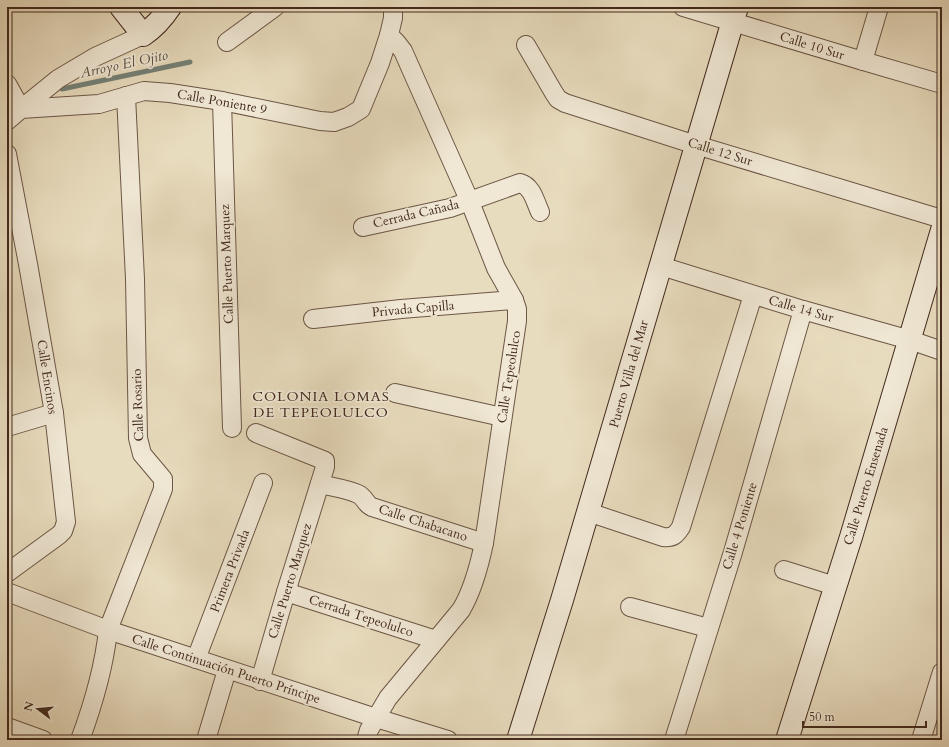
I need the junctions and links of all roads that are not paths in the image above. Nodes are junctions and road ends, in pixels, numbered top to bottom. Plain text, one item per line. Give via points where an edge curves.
1 (121, 7) edge
2 (170, 7) edge
3 (275, 7) edge
4 (393, 7) edge
5 (683, 7) edge
6 (879, 7) edge
7 (735, 15) edge
8 (143, 35) junction
9 (389, 35) junction
10 (227, 42) dead end
11 (526, 45) dead end
12 (862, 61) junction
13 (7, 84) edge
14 (942, 84) edge
15 (126, 96) junction
16 (222, 101) junction
17 (20, 108) junction
18 (7, 121) edge
19 (696, 144) junction
20 (7, 154) edge
21 (470, 202) junction
22 (540, 212) dead end
23 (942, 219) edge
24 (363, 226) dead end
25 (942, 230) edge
26 (660, 266) junction
27 (753, 295) junction
28 (514, 300) junction
29 (803, 310) junction
30 (313, 319) dead end
31 (910, 340) junction
32 (942, 351) edge
33 (395, 393) dead end
34 (54, 414) junction
35 (502, 417) junction
36 (7, 427) edge
37 (232, 428) dead end
38 (256, 433) dead end
39 (263, 483) dead end
40 (320, 484) junction
41 (588, 512) junction
42 (484, 543) junction
43 (784, 570) dead end
44 (7, 573) edge
45 (835, 586) junction
46 (7, 592) edge
47 (286, 592) junction
48 (630, 607) dead end
49 (708, 628) junction
50 (108, 630) junction
51 (436, 640) junction
52 (196, 659) junction
53 (227, 670) junction
54 (942, 672) edge
55 (260, 681) junction
56 (376, 718) junction
57 (7, 727) edge
58 (43, 740) edge
59 (80, 740) edge
60 (206, 740) edge
61 (366, 740) edge
62 (448, 740) edge
63 (518, 740) edge
64 (674, 740) edge
65 (787, 740) edge
66 (921, 740) edge

1 - 8 street
2 - 8 street via 162,20
3 - 10 street
4 - 9 street
5 - 7 street, Calle 10 Sur
6 - 12 street
7 - 12 street, Calle 10 Sur
7 - 19 street, Puerto Villa del Mar
8 - 17 street via 95,57 58,79
9 - 16 street, Calle Poniente 9 via 365,102 361,109 348,117 334,122 320,121
9 - 21 street, Calle Tepeolulco via 403,52
11 - 19 street, Calle 12 Sur via 558,99
12 - 14 street, Calle 10 Sur
13 - 17 street
15 - 16 street, Calle Poniente 9 via 144,91
15 - 17 street, Calle Poniente 9 via 99,104
15 - 50 street, Calle Rosario via 135,279 138,438 142,454 163,479 163,489
16 - 37 street, Calle Puerto Marquez
17 - 18 street
19 - 23 street, Calle 12 Sur
19 - 26 street, Puerto Villa del Mar
20 - 34 street, Calle Encinos
21 - 22 street, Cerrada Cañada via 520,183 529,188
21 - 24 street, Cerrada Cañada
21 - 28 street, Calle Tepeolulco via 496,268
25 - 31 street, Calle Puerto Ensenada
26 - 27 street, Calle 14 Sur
26 - 41 street, Puerto Villa del Mar
27 - 29 street, Calle 14 Sur
27 - 41 street via 678,533 673,537 663,537
28 - 30 street, Privada Capilla
28 - 35 street, Calle Tepeolulco via 518,321
29 - 31 street, Calle 14 Sur
29 - 49 street, Calle 4 Poniente via 735,545
31 - 32 street, Calle 14 Sur
31 - 45 street, Calle Puerto Ensenada
33 - 35 street
34 - 36 street
34 - 44 street, Calle Encinos via 65,527 59,535
35 - 42 street, Calle Tepeolulco
38 - 40 street, Calle Puerto Marquez via 325,461
39 - 52 street, Primera Privada
40 - 42 street, Calle Chabacano via 358,494 372,507
40 - 47 street, Calle Puerto Marquez
41 - 63 street, Puerto Villa del Mar
42 - 51 street, Calle Tepeolulco via 468,598
43 - 45 street
45 - 65 street, Calle Puerto Ensenada
46 - 50 street, Calle Continuación Puerto Príncipe
47 - 51 street, Cerrada Tepeolulco
47 - 55 street, Calle Puerto Marquez
48 - 49 street
49 - 64 street, Calle 4 Poniente
50 - 52 street, Calle Continuación Puerto Príncipe
50 - 59 street, Calle Rosario via 92,709
51 - 56 street, Calle Tepeolulco via 388,698
52 - 53 street, Calle Continuación Puerto Príncipe
53 - 55 street, Calle Continuación Puerto Príncipe
53 - 60 street
54 - 66 street
55 - 56 street, Calle Continuación Puerto Príncipe
56 - 61 street, Calle Tepeolulco
56 - 62 street, Calle Continuación Puerto Príncipe
57 - 58 street

